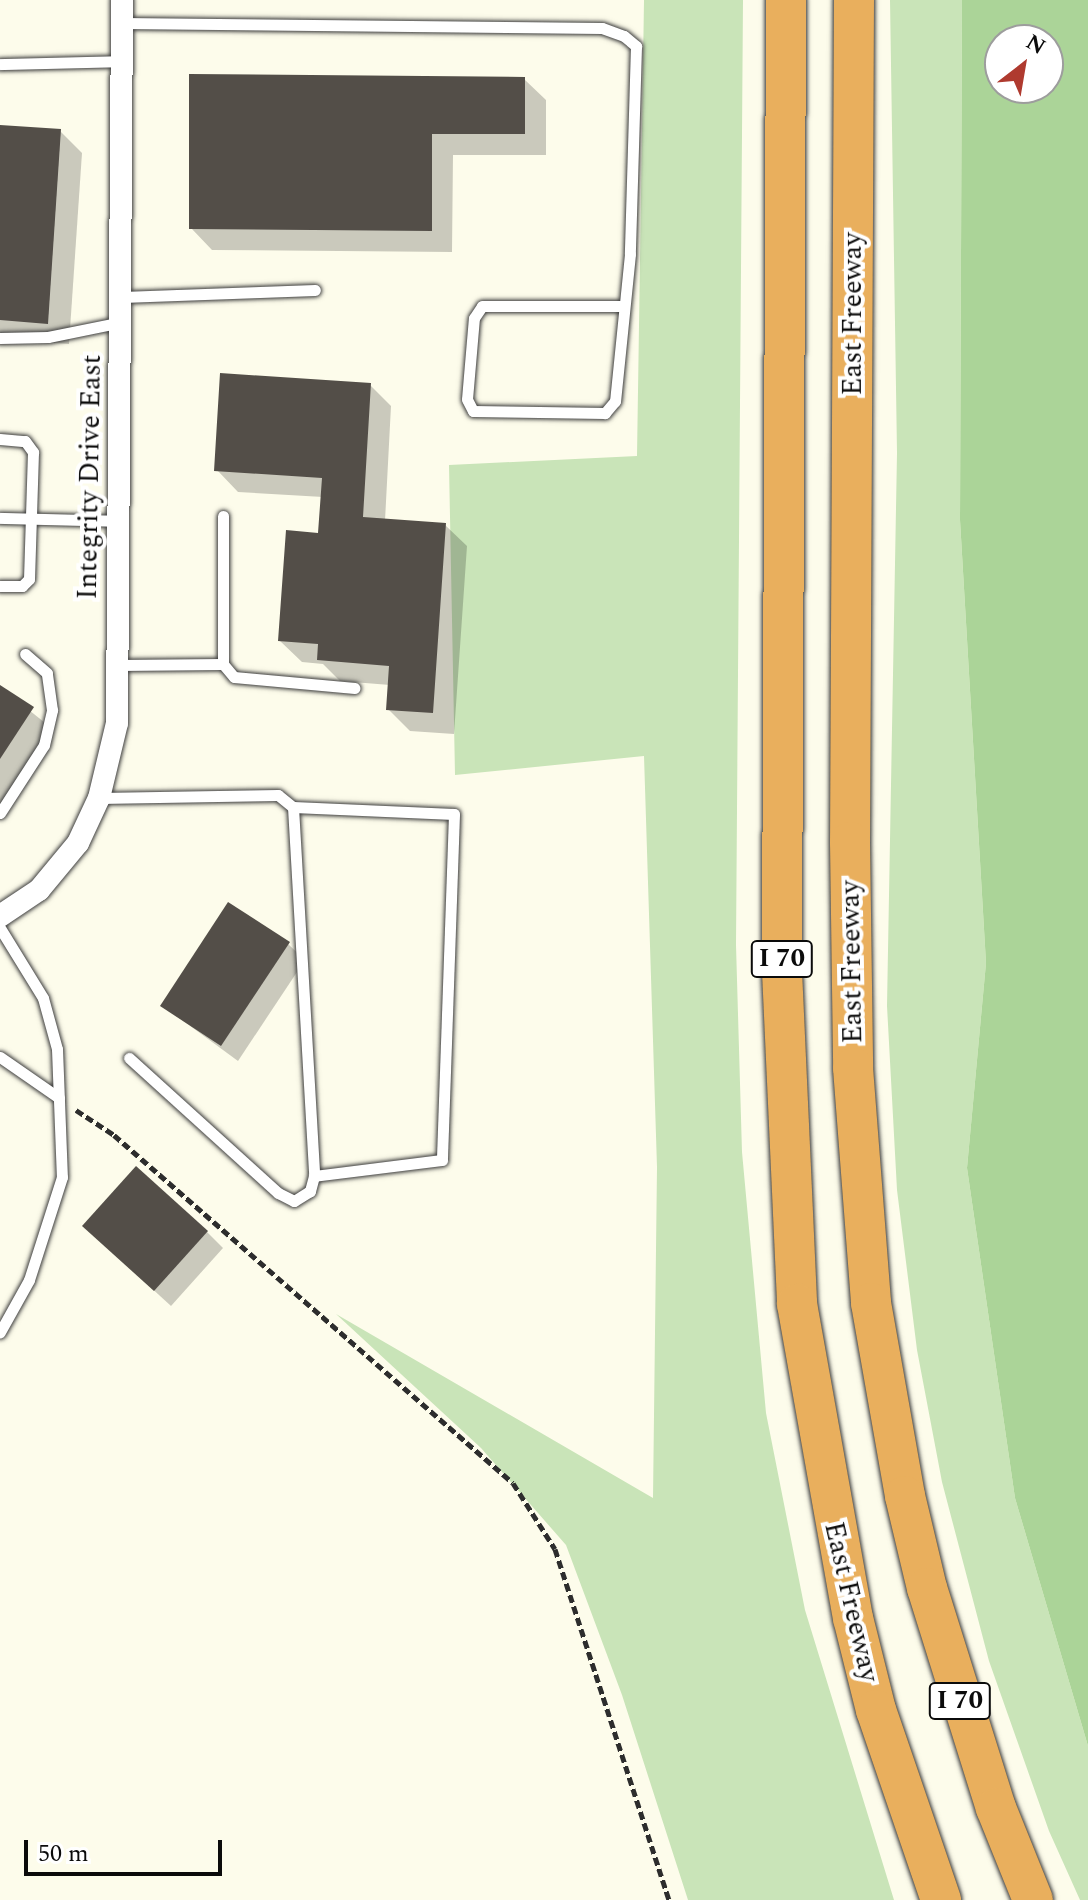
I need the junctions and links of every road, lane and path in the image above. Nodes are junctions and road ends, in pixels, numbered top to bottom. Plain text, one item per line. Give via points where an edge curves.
1 (122, 0) edge
2 (786, 0) edge
3 (854, 0) edge
4 (122, 23) junction
5 (122, 61) junction
6 (0, 64) edge
7 (315, 290) dead end
8 (122, 297) junction
9 (624, 306) junction
10 (122, 322) junction
11 (0, 338) edge
12 (0, 439) edge
13 (223, 516) dead end
14 (0, 518) edge
15 (31, 519) junction
16 (119, 521) junction
17 (0, 586) edge
18 (25, 654) dead end
19 (223, 664) junction
20 (118, 665) junction
21 (354, 688) dead end
22 (99, 798) junction
23 (293, 807) junction
24 (0, 813) edge
25 (1, 920) edge
26 (0, 1057) edge
27 (129, 1058) dead end
28 (59, 1098) junction
29 (314, 1176) junction
30 (0, 1332) edge
31 (669, 1900) edge
32 (941, 1900) edge
33 (1033, 1900) edge

1 - 4 street, Integrity Drive East
2 - 32 highway, East Freeway / I 70 via 782,971 797,1304 853,1618 876,1710
3 - 33 highway, East Freeway / I 70 via 850,842 853,1068 871,1303 927,1588 996,1808
4 - 5 street, Integrity Drive East
4 - 9 lane via 602,28 624,36 636,46
5 - 6 lane
5 - 8 street, Integrity Drive East
7 - 8 lane
8 - 10 street, Integrity Drive East
9 - 9 lane via 615,401 605,413 473,411 467,399 474,318 482,306
10 - 11 lane via 48,337
10 - 16 street, Integrity Drive East
12 - 15 lane via 25,441 33,452
13 - 19 lane
14 - 15 lane
15 - 16 lane
15 - 17 lane via 29,579 22,586
16 - 20 street, Integrity Drive East
18 - 24 lane via 47,673 52,710 44,745
19 - 20 lane
19 - 21 lane via 234,677 251,681
20 - 22 street, Integrity Drive East via 117,723
22 - 23 lane via 278,795
22 - 25 street, Integrity Drive East via 60,868
23 - 29 lane
23 - 29 lane via 454,814 442,1160
25 - 28 lane via 43,998 57,1049
26 - 28 lane
27 - 29 lane via 278,1193 294,1201 310,1191
28 - 30 lane via 62,1177 29,1280
28 - 31 path via 114,1135 513,1483 555,1549

